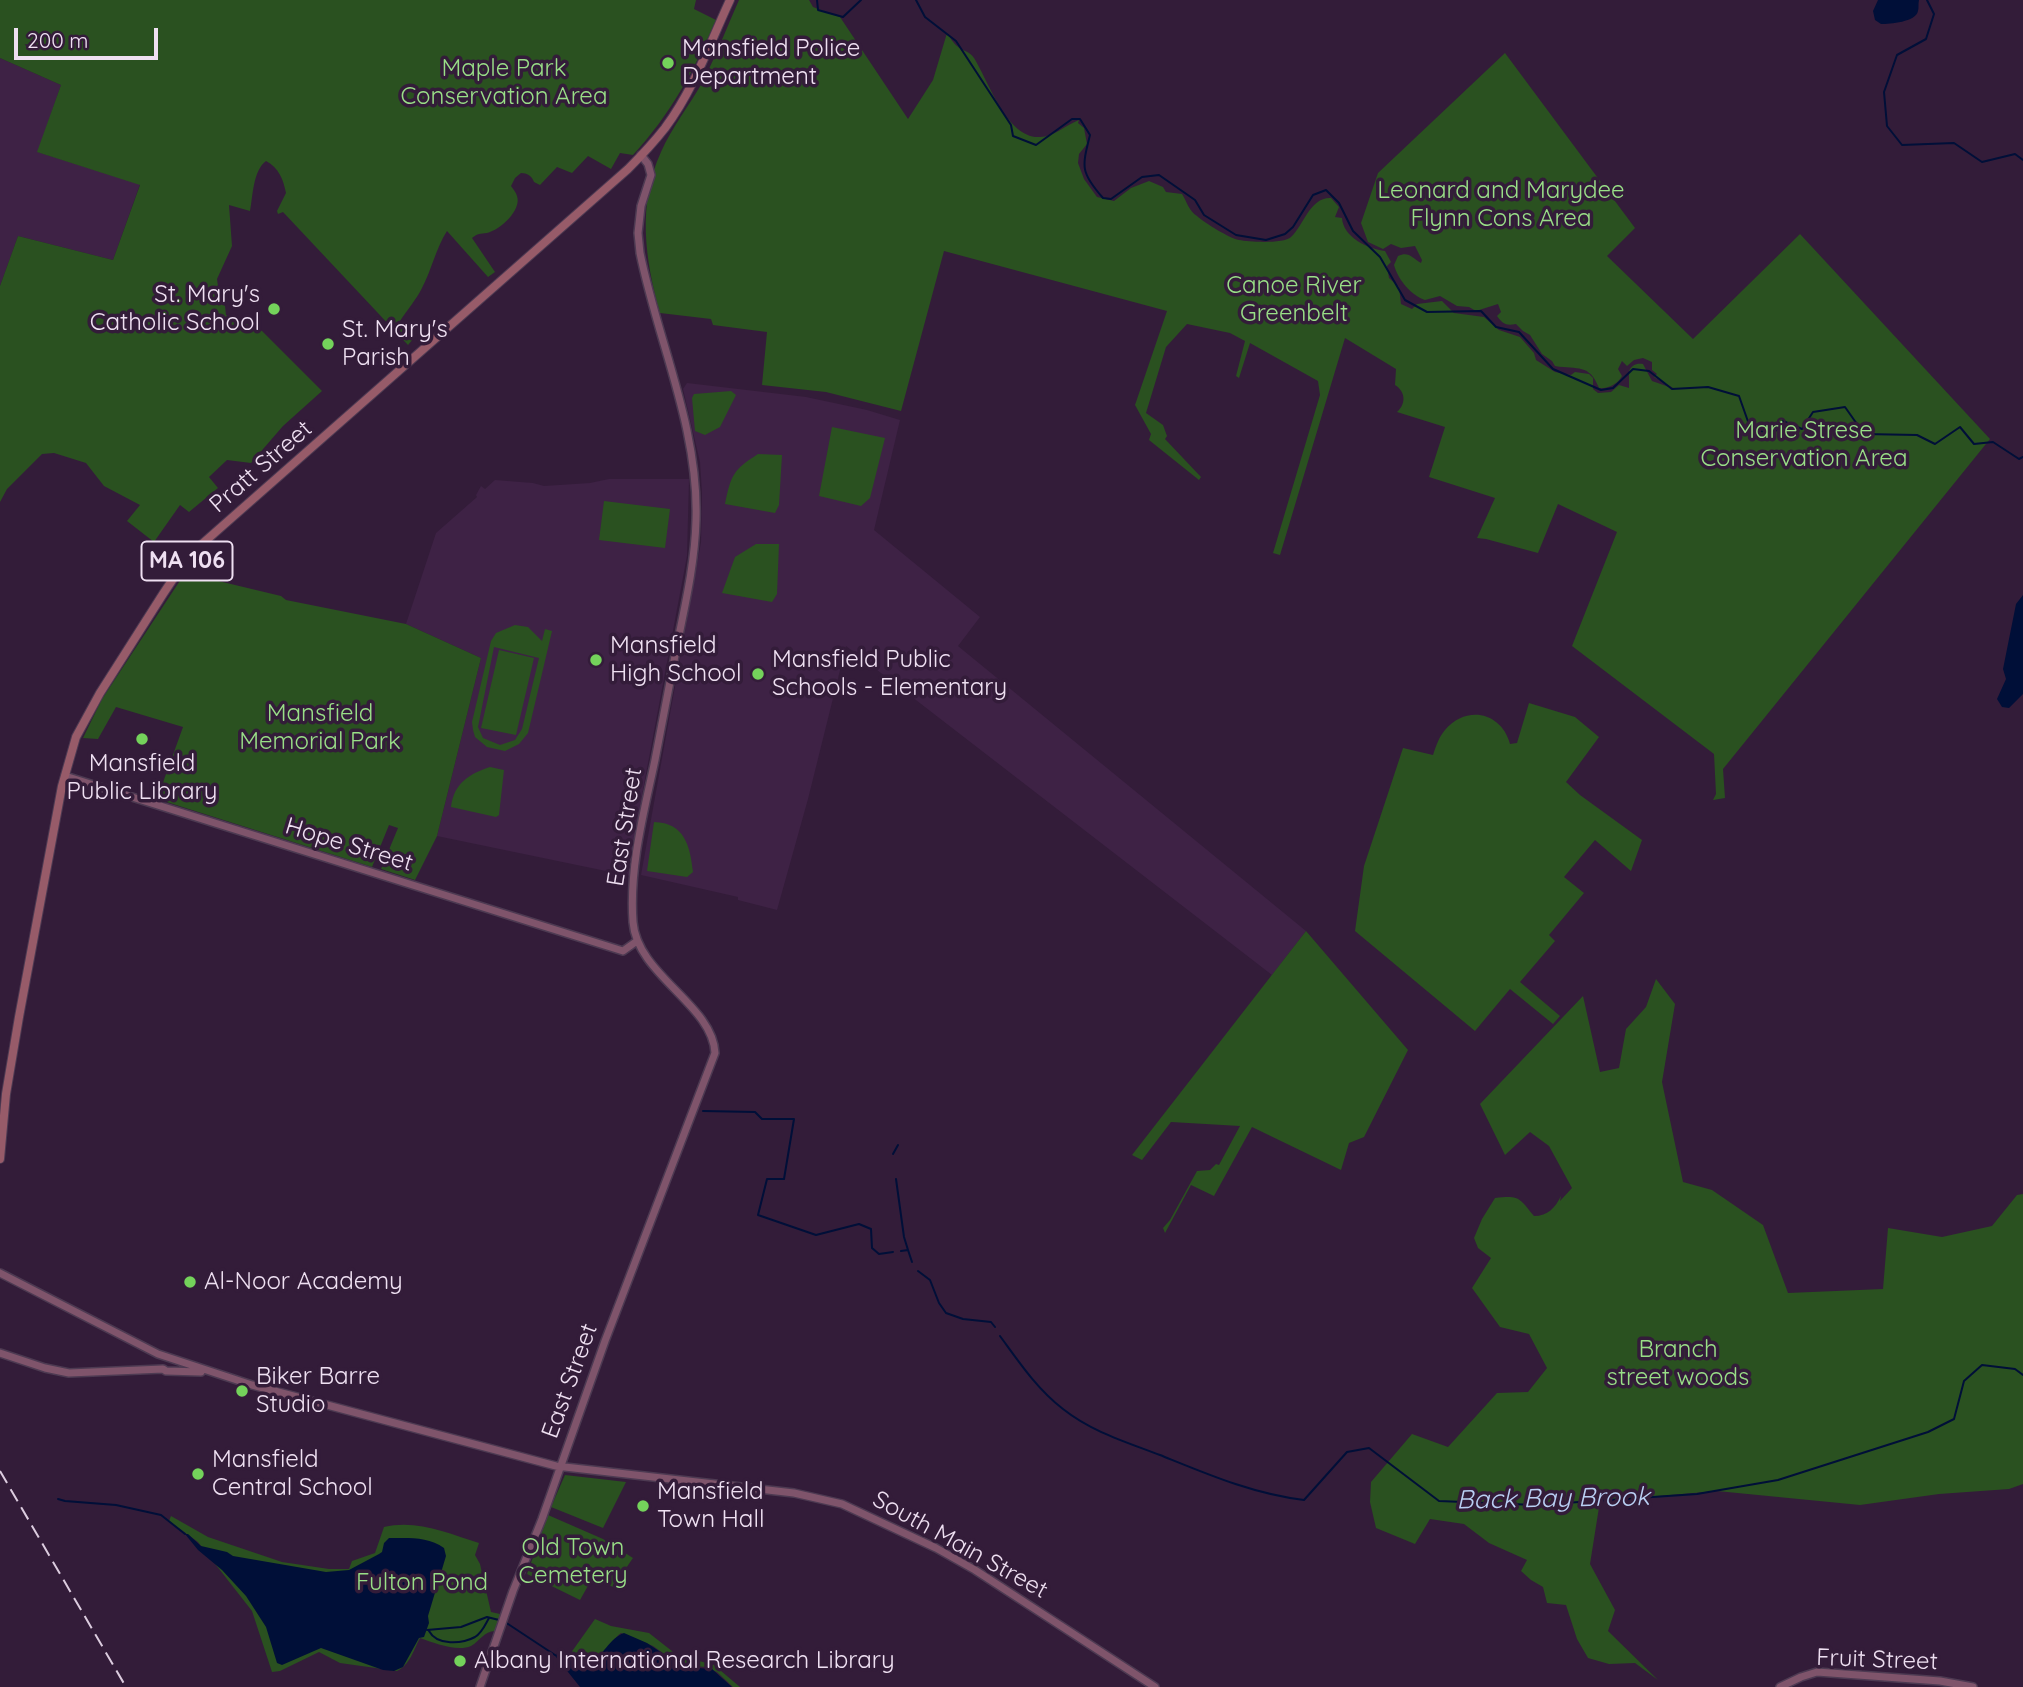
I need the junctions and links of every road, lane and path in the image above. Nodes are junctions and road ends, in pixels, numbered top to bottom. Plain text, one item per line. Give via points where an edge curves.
1 (730, 0) edge
2 (641, 155) junction
3 (65, 776) junction
4 (637, 941) junction
5 (0, 1159) edge
6 (0, 1273) edge
7 (19, 1282) junction
8 (0, 1284) edge
9 (0, 1353) edge
10 (158, 1354) junction
11 (163, 1369) junction
12 (216, 1374) junction
13 (561, 1466) junction
14 (480, 1687) edge
15 (1155, 1687) edge
16 (1780, 1687) edge
17 (1973, 1687) edge

1 - 2 main road, Pratt Street / MA 106 via 691,86
2 - 3 main road, Pratt Street / MA 106 via 190,558 100,692 76,737
2 - 4 main road, East Street via 651,175 641,206 640,253 689,436 696,513 686,599 640,831 633,899
3 - 4 main road, Hope Street via 623,951
3 - 5 main road, Pratt Street / MA 106 via 12,1058
4 - 13 main road, East Street via 706,1026 715,1053
6 - 7 main road
7 - 8 main road
7 - 10 main road
9 - 11 main road via 69,1373
10 - 11 main road
10 - 12 main road
11 - 12 main road
12 - 13 main road, South Main Street
13 - 14 main road, East Street
13 - 15 main road, South Main Street via 794,1493 842,1504 977,1571
16 - 17 main road, Fruit Street via 1818,1672

